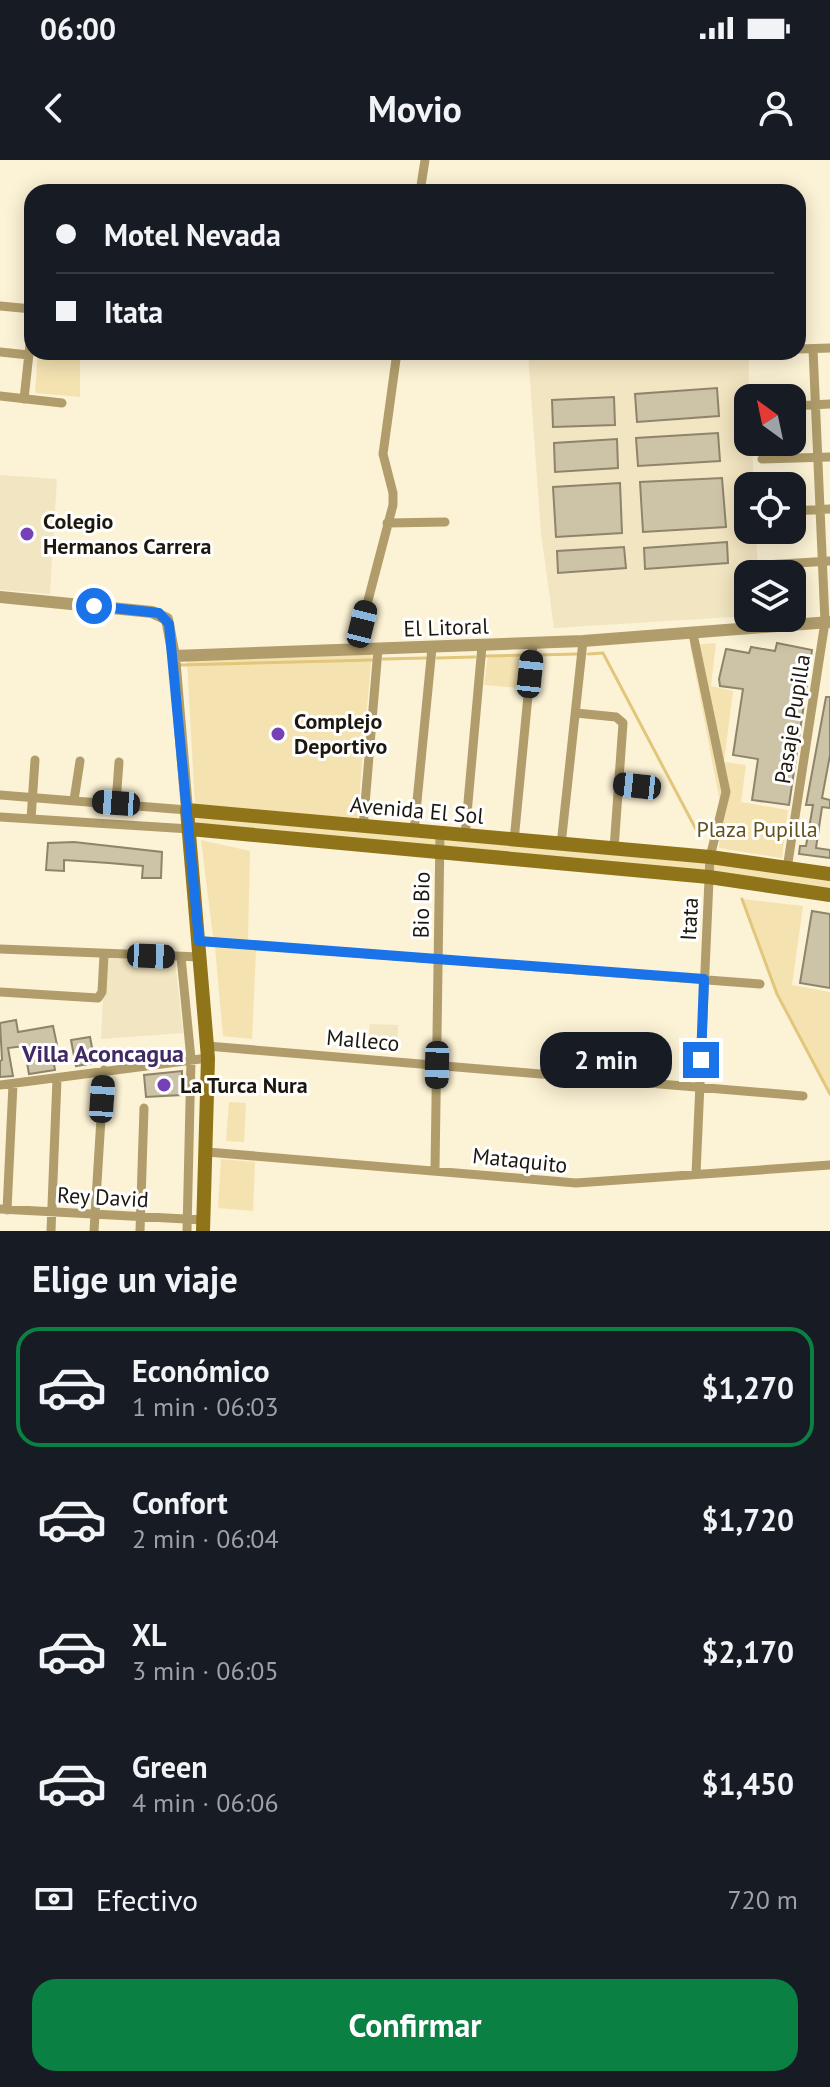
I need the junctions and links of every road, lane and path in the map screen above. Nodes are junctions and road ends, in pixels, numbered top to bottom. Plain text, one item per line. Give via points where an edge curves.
1 (425, 160) edge
2 (421, 184) edge
3 (0, 306) edge
4 (24, 308) edge
5 (830, 348) edge
6 (806, 349) edge
7 (813, 349) junction
8 (0, 352) edge
9 (24, 354) edge
10 (28, 360) edge
11 (396, 360) edge
12 (0, 396) edge
13 (24, 399) junction
14 (62, 403) dead end
15 (830, 404) edge
16 (806, 405) edge
17 (816, 405) junction
18 (818, 457) junction
19 (830, 457) edge
20 (762, 459) dead end
21 (825, 510) edge
22 (445, 522) dead end
23 (387, 523) junction
24 (827, 561) edge
25 (806, 562) edge
26 (0, 597) edge
27 (828, 622) edge
28 (693, 634) junction
29 (583, 641) junction
30 (533, 644) junction
31 (482, 646) junction
32 (432, 648) junction
33 (378, 649) junction
34 (355, 650) junction
35 (174, 656) junction
36 (576, 713) junction
37 (35, 760) dead end
38 (80, 761) dead end
39 (119, 762) dead end
40 (619, 784) junction
41 (655, 788) dead end
42 (0, 795) edge
43 (32, 797) junction
44 (74, 800) junction
45 (116, 803) junction
46 (187, 810) junction
47 (0, 817) edge
48 (31, 819) junction
49 (363, 828) junction
50 (190, 829) junction
51 (414, 832) junction
52 (440, 834) junction
53 (465, 836) junction
54 (514, 841) junction
55 (561, 845) junction
56 (614, 849) junction
57 (440, 852) junction
58 (710, 857) junction
59 (787, 869) junction
60 (830, 874) edge
61 (709, 877) junction
62 (830, 895) edge
63 (199, 941) junction
64 (0, 949) edge
65 (104, 955) junction
66 (181, 957) junction
67 (200, 957) junction
68 (438, 961) junction
69 (704, 979) junction
70 (760, 984) dead end
71 (0, 992) edge
72 (207, 1052) junction
73 (191, 1059) junction
74 (437, 1065) junction
75 (104, 1070) junction
76 (57, 1079) junction
77 (13, 1084) junction
78 (0, 1085) edge
79 (699, 1087) junction
80 (803, 1096) dead end
81 (144, 1108) dead end
82 (207, 1152) junction
83 (830, 1165) edge
84 (435, 1169) junction
85 (696, 1174) junction
86 (3, 1210) edge
87 (52, 1212) junction
88 (95, 1214) junction
89 (141, 1217) junction
90 (188, 1219) junction
91 (203, 1226) edge
92 (51, 1231) edge
93 (94, 1231) edge
94 (140, 1231) edge
95 (187, 1231) edge

1 - 2 street
3 - 4 street
5 - 7 street
6 - 7 street
7 - 17 street, Pasaje Pupilla
8 - 9 street
10 - 13 street
11 - 23 street via 383,454 393,493
12 - 13 street
13 - 14 street
15 - 17 street
16 - 17 street
17 - 18 street, Pasaje Pupilla
18 - 19 street
18 - 20 street
18 - 21 street, Pasaje Pupilla
21 - 24 street, Pasaje Pupilla
22 - 23 street
23 - 34 street
24 - 25 street
24 - 27 street, Pasaje Pupilla
26 - 35 street via 159,613 169,624
27 - 28 street, El Litoral
27 - 59 street, Pasaje Pupilla
28 - 29 street, El Litoral
28 - 58 street, Itata via 726,792
29 - 30 street, El Litoral
29 - 36 street
30 - 31 street, El Litoral
30 - 54 street
31 - 32 street, El Litoral
31 - 53 street
32 - 33 street, El Litoral
32 - 51 street
33 - 34 street, El Litoral
33 - 49 street
34 - 35 street, El Litoral
35 - 46 street
36 - 40 street via 623,723
36 - 55 street
37 - 43 street
38 - 44 street
39 - 45 street
40 - 41 street
40 - 56 street
42 - 43 street, Avenida El Sol
43 - 44 street, Avenida El Sol
43 - 48 street
44 - 45 street, Avenida El Sol
45 - 46 street, Avenida El Sol
46 - 49 main road, Avenida El Sol
46 - 50 main road
47 - 48 street, Avenida El Sol
48 - 50 street, Avenida El Sol
49 - 51 main road, Avenida El Sol
50 - 57 main road, Avenida El Sol
50 - 63 main road
51 - 52 main road, Avenida El Sol
52 - 53 main road, Avenida El Sol
52 - 57 street, Bio Bio
53 - 54 main road, Avenida El Sol
54 - 55 main road, Avenida El Sol
55 - 56 main road, Avenida El Sol
56 - 58 main road, Avenida El Sol
57 - 61 main road, Avenida El Sol
57 - 68 street, Bio Bio
58 - 59 main road, Avenida El Sol
58 - 61 street, Itata
59 - 60 main road, Avenida El Sol
61 - 62 main road, Avenida El Sol
61 - 69 street, Itata
63 - 67 main road
63 - 68 street
64 - 65 street
65 - 66 street
65 - 71 street via 98,998
66 - 67 street
66 - 73 street
67 - 72 main road
68 - 69 street
68 - 74 street, Bio Bio
69 - 70 street
69 - 79 street, Itata
72 - 73 street, Malleco
72 - 74 street, Malleco
72 - 82 main road
73 - 75 street, Malleco
73 - 90 street
74 - 79 street, Malleco
74 - 84 street, Bio Bio
75 - 76 street, Malleco
75 - 88 street
76 - 77 street, Malleco
76 - 87 street
77 - 78 street, Malleco
77 - 86 street
79 - 80 street, Malleco
79 - 85 street, Itata
81 - 89 street
82 - 84 street, Mataquito
82 - 91 main road
83 - 85 street, Mataquito
84 - 85 street, Mataquito via 576,1183
86 - 87 street, Rey David
87 - 88 street, Rey David
87 - 92 street
88 - 89 street, Rey David
88 - 93 street
89 - 90 street, Rey David
89 - 94 street
90 - 91 street, Rey David
90 - 95 street

